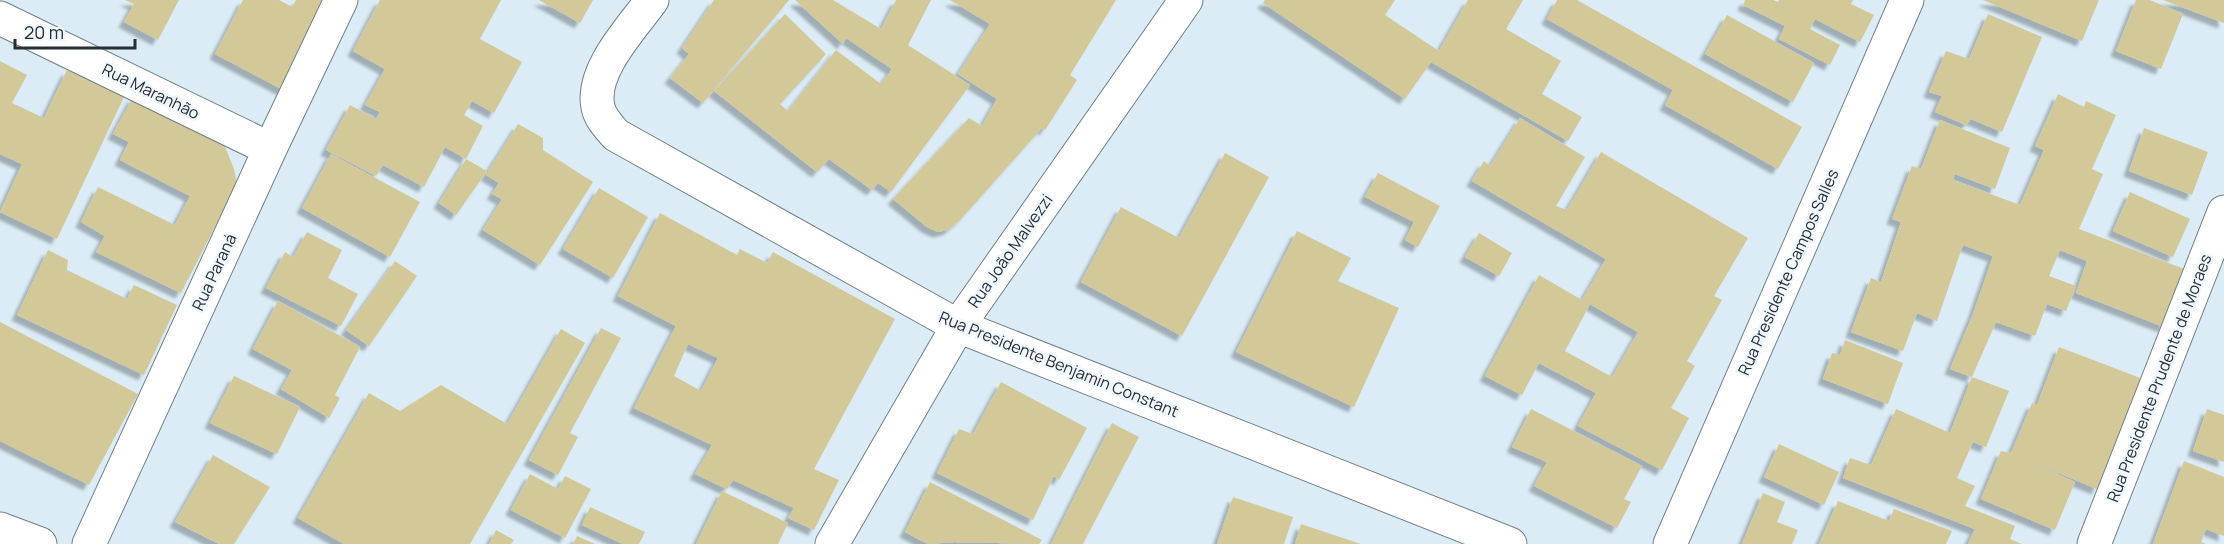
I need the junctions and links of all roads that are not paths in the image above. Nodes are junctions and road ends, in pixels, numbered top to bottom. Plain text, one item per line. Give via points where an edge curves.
1 (341, 0) edge
2 (652, 0) edge
3 (1186, 0) edge
4 (1907, 0) edge
5 (0, 18) edge
6 (270, 149) junction
7 (2224, 212) edge
8 (958, 326) junction
9 (0, 529) edge
10 (40, 544) edge
11 (89, 544) edge
12 (832, 544) edge
13 (1510, 544) edge
14 (1670, 544) edge
15 (2094, 544) edge

1 - 6 street, Rua Paraná
2 - 8 street, Rua Presidente Benjamin Constant via 599,77 598,110 616,135
3 - 8 street, Rua João Malvezzi
4 - 14 street, Rua Presidente Campos Salles
5 - 6 street, Rua Maranhão
6 - 11 street, Rua Paraná
7 - 15 street, Rua Presidente Prudente de Moraes
8 - 12 street, Rua João Malvezzi
8 - 13 street, Rua Presidente Benjamin Constant
9 - 10 street

